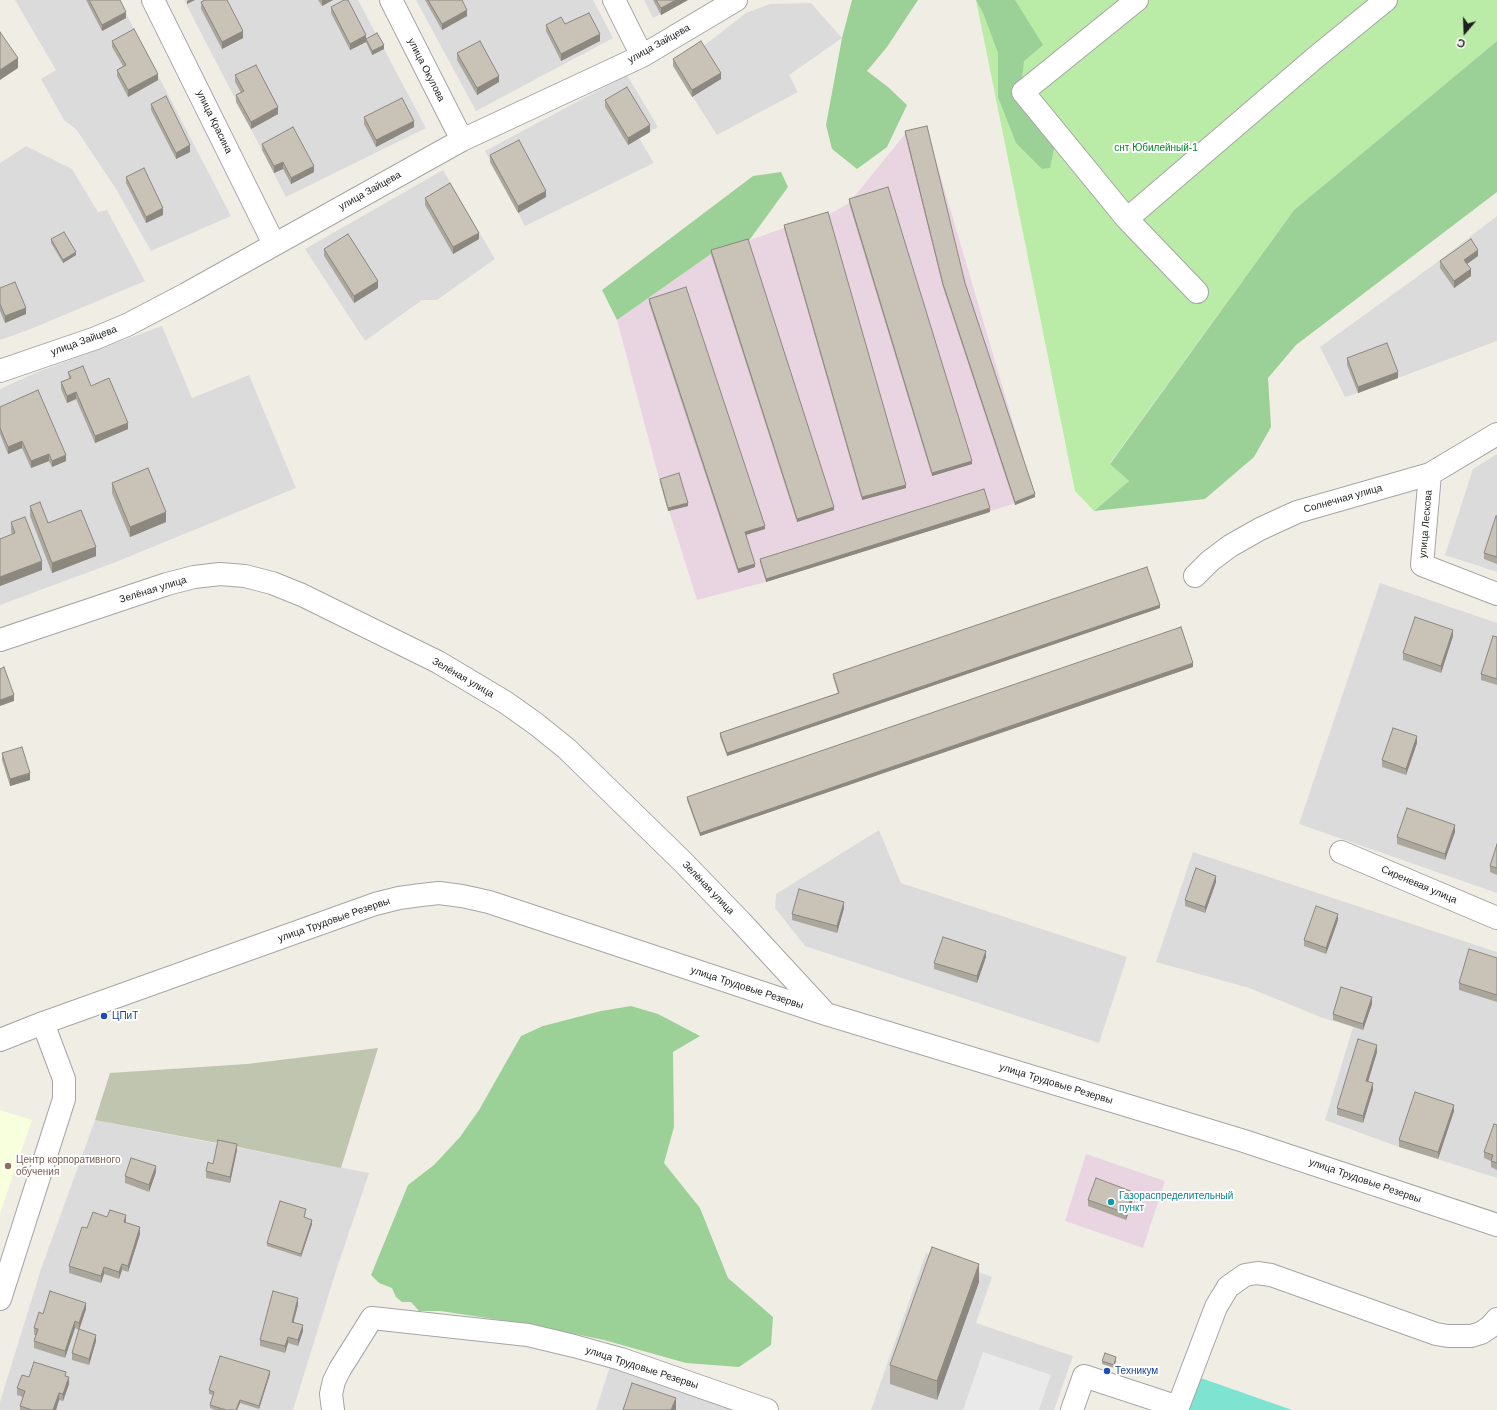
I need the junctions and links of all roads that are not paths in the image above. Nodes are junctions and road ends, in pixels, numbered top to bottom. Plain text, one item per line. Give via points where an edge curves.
1 (153, 0) edge
2 (391, 0) edge
3 (614, 0) edge
4 (736, 0) edge
5 (1137, 0) edge
6 (1386, 0) edge
7 (642, 56) junction
8 (462, 140) junction
9 (1127, 219) junction
10 (274, 244) junction
11 (1197, 292) dead end
12 (0, 371) edge
13 (1497, 434) edge
14 (1430, 474) junction
15 (1195, 576) dead end
16 (1497, 594) edge
17 (0, 640) edge
18 (1340, 852) dead end
19 (1497, 918) edge
20 (826, 1014) junction
21 (43, 1023) junction
22 (0, 1040) edge
23 (1497, 1225) edge
24 (0, 1299) edge
25 (1497, 1319) edge
26 (333, 1410) edge
27 (767, 1410) edge
28 (1072, 1410) edge

1 - 10 street, улица Красина
2 - 8 street, улица Окулова
3 - 7 street
4 - 7 street, улица Зайцева
5 - 9 street via 1022,92
6 - 9 street
7 - 8 street, улица Зайцева
8 - 10 street, улица Зайцева
9 - 11 street
10 - 12 street, улица Зайцева via 127,324 96,338
13 - 14 street, Солнечная улица
14 - 15 street, Солнечная улица via 1297,512 1245,537 1210,561
14 - 16 street, улица Лескова via 1422,565
17 - 20 street, Зелёная улица via 194,577 220,574 245,576 302,595 438,662 494,695 536,724 567,749 683,862
18 - 19 street, Сиреневая улица
20 - 21 street, улица Трудовые Резервы via 489,902 439,893 375,904
20 - 23 street, улица Трудовые Резервы via 1244,1141
21 - 22 street, улица Трудовые Резервы
21 - 24 street via 64,1079 64,1099
25 - 28 street via 1481,1333 1471,1336 1436,1334 1272,1275 1245,1275 1228,1287 1216,1307 1178,1407 1084,1376
26 - 27 street, улица Трудовые Резервы via 331,1394 334,1381 372,1318 528,1335 621,1359

